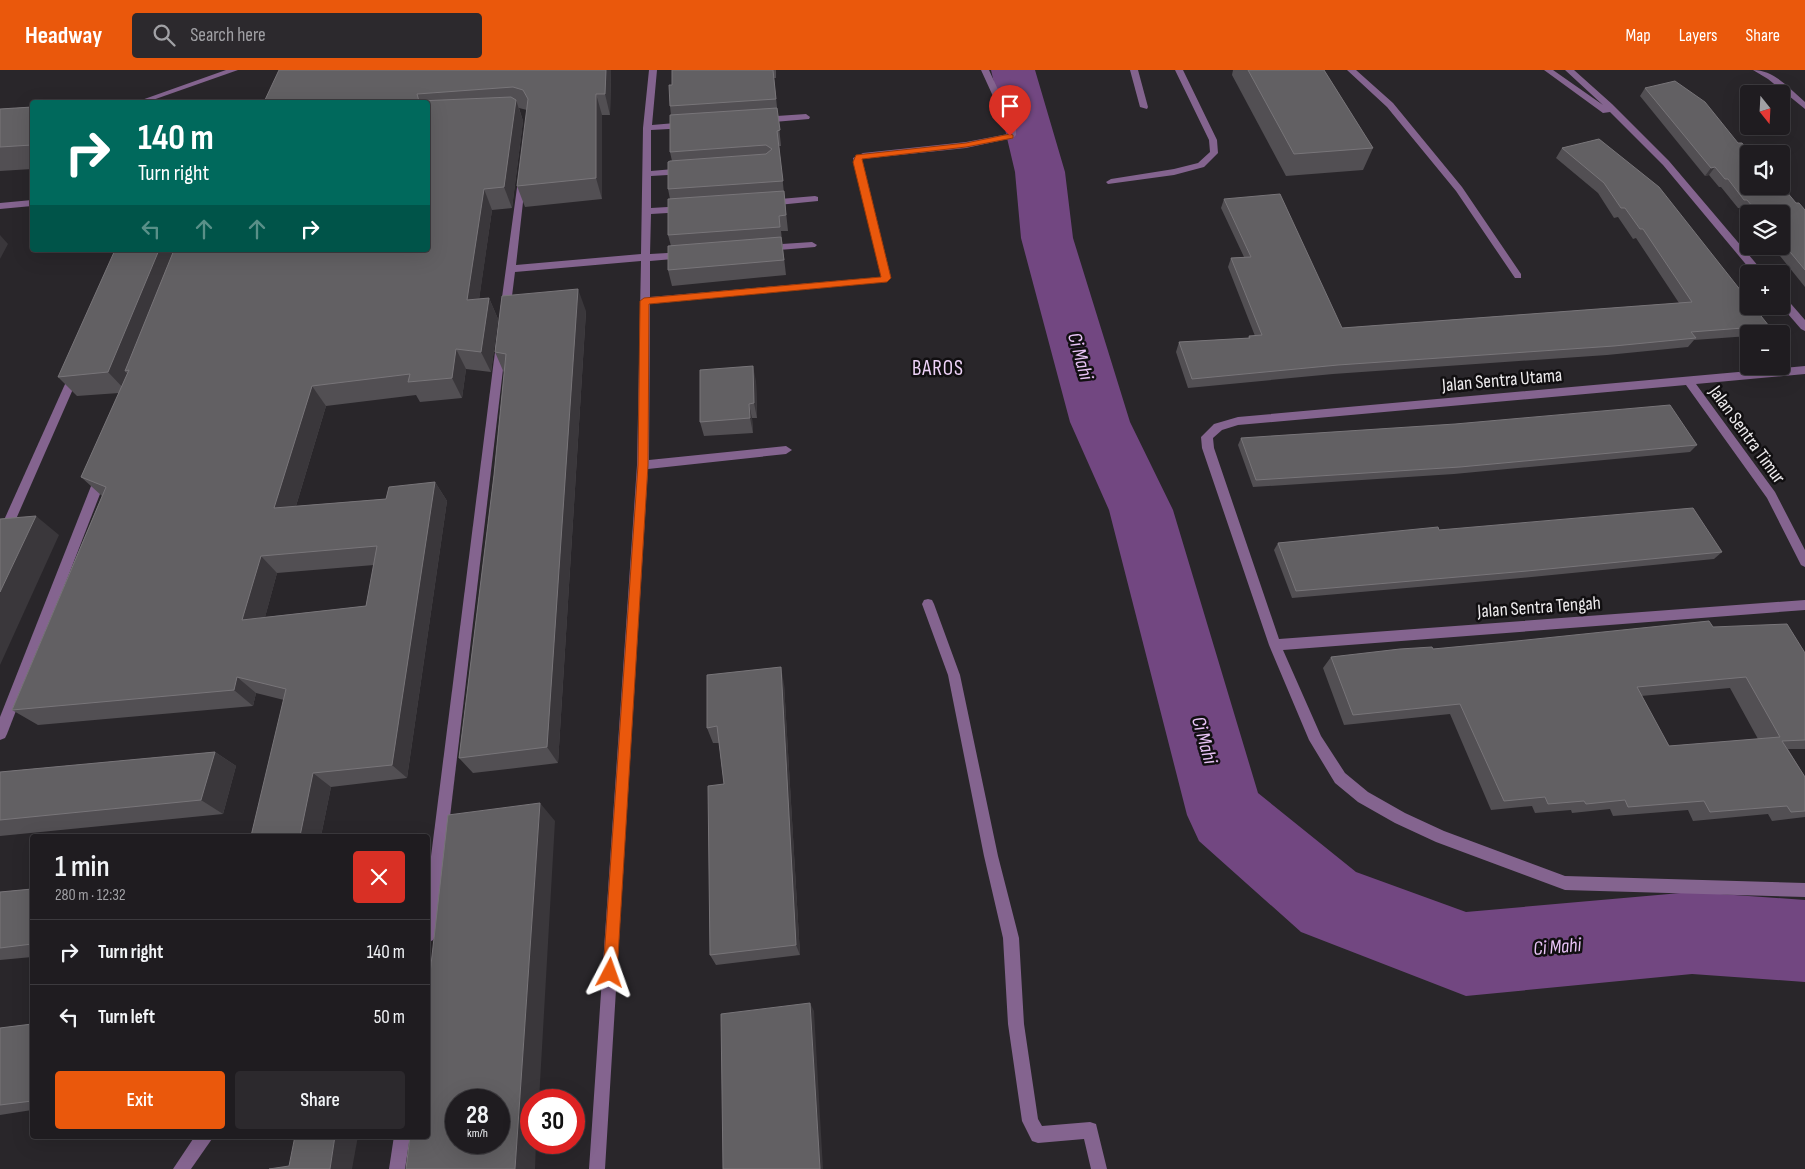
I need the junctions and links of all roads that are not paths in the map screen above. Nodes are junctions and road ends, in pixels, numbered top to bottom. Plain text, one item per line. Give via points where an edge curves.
1 (234, 70) edge
2 (653, 70) edge
3 (985, 70) edge
4 (1134, 70) edge
5 (1180, 70) edge
6 (1351, 70) edge
7 (1548, 70) edge
8 (1569, 70) edge
9 (1757, 70) edge
10 (1769, 73) edge
11 (146, 100) edge
12 (1805, 106) edge
13 (1144, 107) dead end
14 (806, 117) dead end
15 (756, 120) edge
16 (1623, 122) junction
17 (696, 125) edge
18 (647, 128) junction
19 (523, 166) edge
20 (694, 171) edge
21 (647, 174) junction
22 (1111, 182) dead end
23 (815, 199) dead end
24 (30, 203) edge
25 (755, 204) edge
26 (0, 206) edge
27 (696, 208) edge
28 (646, 212) junction
29 (812, 245) dead end
30 (758, 248) edge
31 (697, 254) edge
32 (645, 257) junction
33 (1752, 265) edge
34 (510, 269) junction
35 (1518, 276) dead end
36 (644, 301) junction
37 (1790, 310) edge
38 (1805, 327) edge
39 (81, 360) edge
40 (1805, 370) edge
41 (1688, 380) junction
42 (786, 450) dead end
43 (643, 465) junction
44 (104, 469) edge
45 (0, 542) edge
46 (1805, 562) edge
47 (928, 604) dead end
48 (1805, 605) edge
49 (1275, 644) junction
50 (0, 734) edge
51 (440, 833) junction
52 (430, 847) edge
53 (1805, 890) edge
54 (430, 918) edge
55 (204, 1139) edge
56 (402, 1139) edge
57 (180, 1169) edge
58 (397, 1169) edge
59 (598, 1169) edge
60 (1099, 1169) edge

1 - 11 street
2 - 18 street
3 - 36 street via 1012,129 1010,136 966,145 857,158 886,278
4 - 13 street
5 - 22 street via 1213,140 1214,153 1201,165
6 - 35 street via 1390,105 1459,189
7 - 16 street
8 - 16 street
9 - 10 street
10 - 12 street
14 - 15 street
16 - 33 street via 1666,163
17 - 18 street
18 - 21 street
19 - 34 street
20 - 21 street
21 - 28 street
23 - 25 street
24 - 26 street
27 - 28 street
28 - 32 street
29 - 30 street
31 - 32 street
32 - 34 street
32 - 36 street
34 - 51 street
36 - 43 street
37 - 38 street
39 - 45 street
40 - 41 street, Jalan Sentra Utama
41 - 46 street, Jalan Sentra Timur via 1771,495
41 - 49 street, Jalan Sentra Utama via 1238,421 1218,427 1207,437 1208,448
42 - 43 street
43 - 59 street
44 - 50 street
47 - 60 street via 954,675 1011,938 1016,1024 1030,1122 1038,1135 1090,1130
48 - 49 street, Jalan Sentra Tengah
49 - 53 street via 1316,740 1340,778 1385,810 1441,837 1565,884
51 - 52 street
51 - 54 street
55 - 57 street
56 - 58 street

